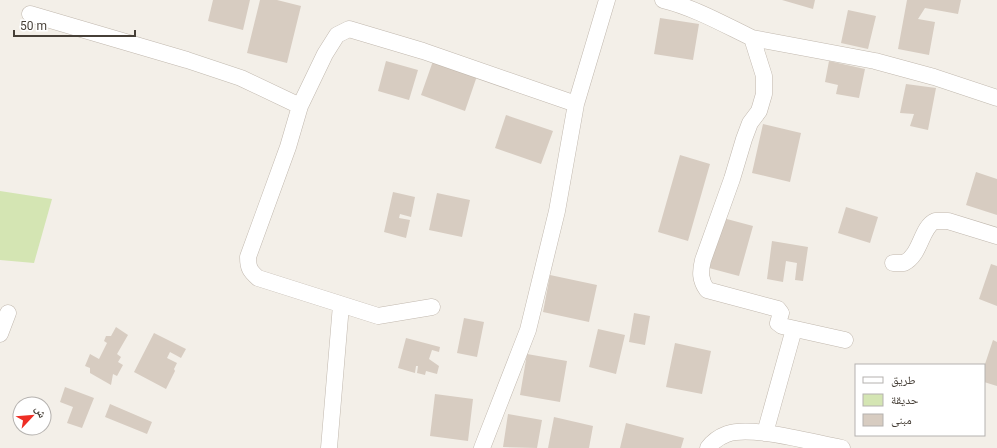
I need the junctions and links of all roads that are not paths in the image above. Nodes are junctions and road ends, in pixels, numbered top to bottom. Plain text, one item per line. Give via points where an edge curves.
1 (607, 0) edge
2 (663, 0) edge
3 (30, 14) dead end
4 (752, 38) junction
5 (997, 98) edge
6 (576, 104) junction
7 (300, 106) junction
8 (997, 236) edge
9 (893, 262) dead end
10 (341, 304) junction
11 (432, 307) dead end
12 (8, 313) dead end
13 (794, 329) junction
14 (0, 334) edge
15 (845, 340) dead end
16 (765, 433) junction
17 (329, 448) edge
18 (482, 448) edge
19 (708, 448) edge
20 (842, 448) edge

1 - 6 street
2 - 4 street via 703,13
3 - 7 street via 241,78
4 - 5 street via 875,61
4 - 13 street via 764,76 764,94 759,111 750,123 744,139 703,260 701,277 707,290 778,309 781,313 779,325
6 - 7 street via 423,51 349,30 337,35
6 - 18 street via 557,211 528,330
7 - 10 street via 288,147 248,257 248,266 250,272 258,278
8 - 9 street via 948,221 935,221 930,225 914,255 904,263
10 - 11 street via 378,316
10 - 17 street
12 - 14 street
13 - 15 street
13 - 16 street
16 - 19 street via 740,431 728,434
16 - 20 street

